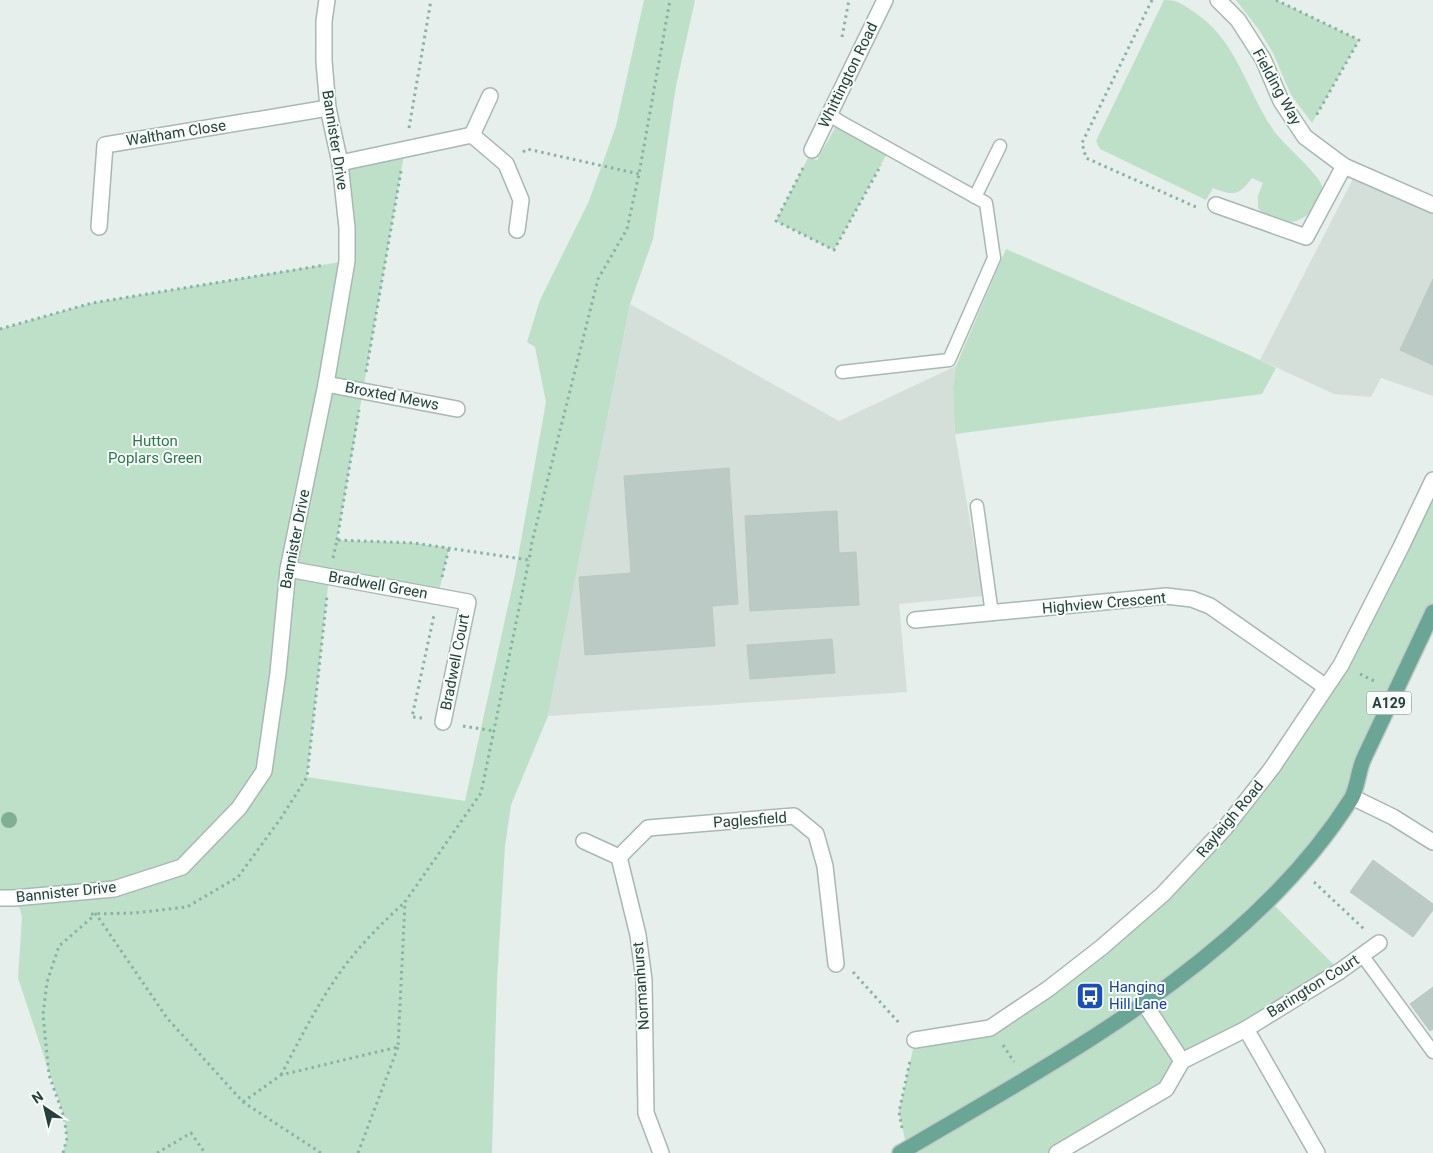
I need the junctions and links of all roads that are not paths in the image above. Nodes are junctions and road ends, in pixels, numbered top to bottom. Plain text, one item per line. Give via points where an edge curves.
1 (327, 0) edge
2 (885, 0) edge
3 (1218, 0) edge
4 (490, 96) dead end
5 (328, 108) junction
6 (829, 114) junction
7 (472, 135) junction
8 (1000, 146) dead end
9 (812, 150) road end
10 (340, 163) junction
11 (1344, 166) junction
12 (975, 197) junction
13 (1216, 205) road end
14 (1433, 205) edge
15 (99, 227) dead end
16 (517, 230) dead end
17 (842, 372) dead end
18 (326, 384) junction
19 (457, 409) dead end
20 (1433, 480) edge
21 (977, 506) dead end
22 (288, 569) junction
23 (468, 602) joint
24 (1433, 612) edge
25 (992, 614) junction
26 (915, 620) dead end
27 (1326, 687) junction
28 (443, 722) dead end
29 (1352, 797) junction
30 (584, 841) dead end
31 (1433, 842) edge
32 (619, 857) junction
33 (0, 898) edge
34 (1379, 943) road end
35 (1362, 956) junction
36 (836, 964) road end
37 (1144, 1003) junction
38 (1246, 1028) junction
39 (915, 1040) road end
40 (1433, 1052) edge
41 (1182, 1061) junction
42 (904, 1151) edge
43 (661, 1153) edge
44 (1056, 1153) edge
45 (1317, 1153) edge

1 - 5 street, Bannister Drive via 324,61
2 - 6 street, Whittington Road
3 - 11 street, Fielding Way via 1238,20 1258,51 1281,101 1305,137
4 - 7 street
5 - 10 street, Bannister Drive
5 - 15 street, Waltham Close via 105,145
6 - 9 street, Whittington Road
6 - 12 lane
7 - 10 street
7 - 16 street via 506,164 521,200
8 - 12 lane
10 - 18 street, Bannister Drive via 348,228 348,262
11 - 13 street via 1306,237
11 - 14 street, Fielding Way
12 - 17 lane via 986,203 994,258 949,360
18 - 19 street, Broxted Mews
18 - 22 street, Bannister Drive
20 - 27 street, Rayleigh Road via 1341,665
21 - 25 lane
22 - 23 street, Bradwell Green
22 - 33 street, Bannister Drive via 264,771 239,808 182,867 114,889
23 - 28 street, Bradwell Court
24 - 29 main road, A129 via 1363,761
25 - 26 street, Highview Crescent
25 - 27 street, Highview Crescent via 1166,596 1192,599 1210,606
27 - 39 street, Rayleigh Road via 1272,768 1225,828 1162,894 1102,947 990,1028
29 - 31 street
29 - 37 main road, A129 via 1308,858 1269,900 1207,956
30 - 32 street
32 - 36 street, Paglesfield via 648,828 794,816 816,834 824,866
32 - 43 street, Normanhurst via 638,935 644,980 646,1113
34 - 35 street, Barington Court
35 - 38 street, Barington Court
35 - 40 lane
37 - 41 street
37 - 42 main road, A129 via 1025,1080
38 - 41 street, Barington Court
38 - 45 street
41 - 44 street via 1166,1089

